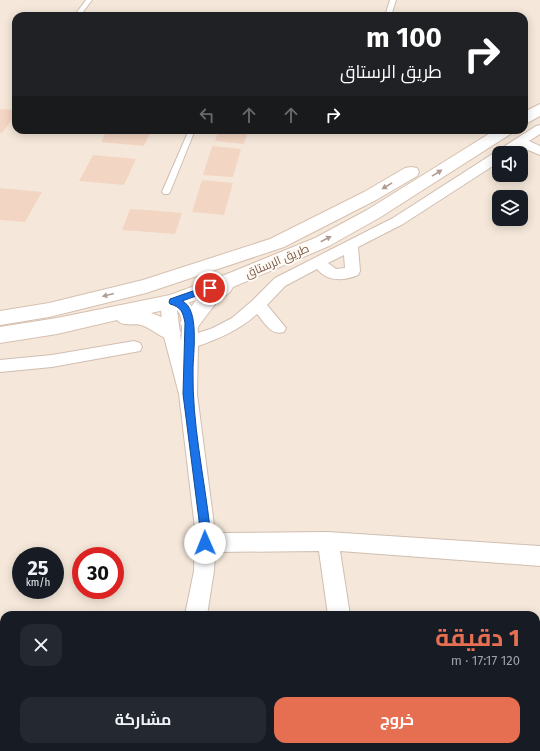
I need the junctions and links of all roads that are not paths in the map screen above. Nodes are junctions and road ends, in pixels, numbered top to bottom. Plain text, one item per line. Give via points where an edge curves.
1 (89, 0) edge
2 (393, 0) edge
3 (80, 12) edge
4 (389, 12) edge
5 (539, 102) edge
6 (528, 103) edge
7 (528, 114) edge
8 (540, 129) edge
9 (190, 134) edge
10 (473, 134) edge
11 (500, 134) edge
12 (520, 142) junction
13 (514, 146) edge
14 (540, 151) edge
15 (492, 161) edge
16 (166, 192) dead end
17 (277, 243) junction
18 (351, 246) junction
19 (320, 262) junction
20 (234, 279) junction
21 (146, 286) junction
22 (173, 302) junction
23 (258, 304) junction
24 (190, 323) junction
25 (57, 326) junction
26 (278, 328) dead end
27 (1, 331) edge
28 (171, 333) junction
29 (189, 342) junction
30 (134, 347) dead end
31 (0, 366) edge
32 (188, 394) junction
33 (328, 541) junction
34 (205, 543) junction
35 (540, 556) edge
36 (197, 611) edge
37 (338, 611) edge

1 - 3 lane
2 - 4 lane
5 - 6 main road
5 - 7 main road
8 - 12 street
9 - 16 lane
10 -> 17 main road, طريق الرستاق via 370,196
20 -> 11 main road, طريق الرستاق via 322,242 373,214
12 - 13 street
12 - 14 street
15 - 18 street via 398,221
17 - 21 main road, طريق الرستاق
17 - 22 main road via 193,280 184,286
18 - 19 street
18 - 19 street via 353,271 338,275 322,267
19 - 23 street via 280,282
20 - 22 main road, طريق الرستاق
20 - 24 main road via 209,298
21 - 22 main road
21 -> 27 main road, طريق الرستاق via 49,310
22 - 24 street via 182,304
22 - 25 main road, طريق الرستاق
22 - 28 street via 170,310
23 - 26 street
23 - 29 street via 238,322 219,332
24 - 29 street
25 - 27 main road, طريق الرستاق
25 - 28 main road via 99,323 137,316 148,318
28 - 32 street
29 - 32 street
30 - 31 street via 52,361
32 - 34 street
33 - 34 street
33 - 35 street
33 - 37 street
34 - 36 street via 204,571

